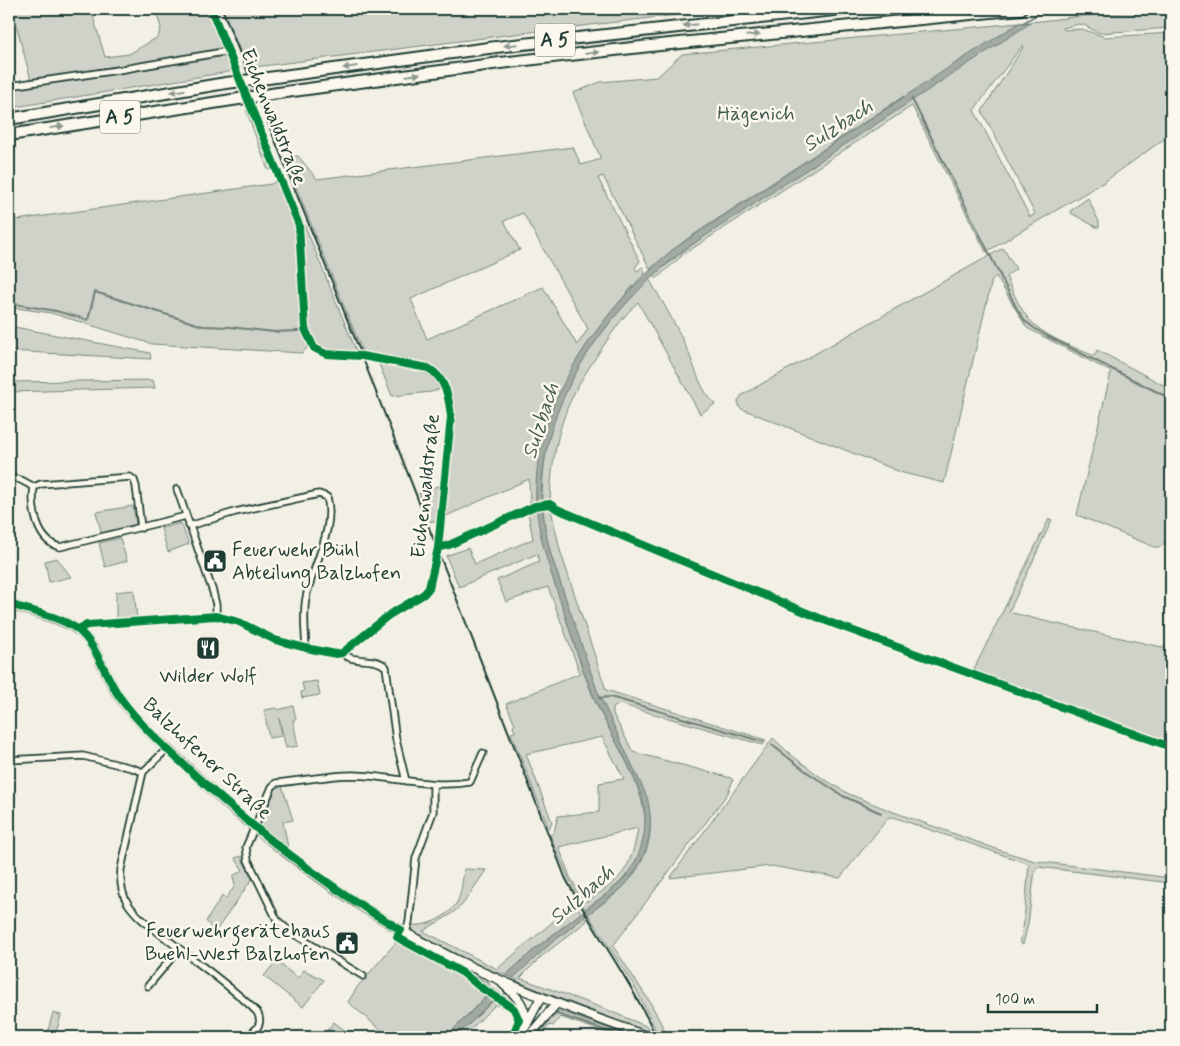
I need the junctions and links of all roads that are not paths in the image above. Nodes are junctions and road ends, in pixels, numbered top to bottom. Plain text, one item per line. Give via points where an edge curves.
1 (211, 9) edge
2 (843, 9) edge
3 (1021, 9) edge
4 (228, 51) junction
5 (9, 86) edge
6 (9, 119) edge
7 (9, 135) edge
8 (9, 477) edge
9 (34, 487) junction
10 (177, 489) dead end
11 (186, 516) junction
12 (189, 526) junction
13 (142, 528) junction
14 (9, 604) edge
15 (216, 616) junction
16 (78, 629) junction
17 (306, 648) junction
18 (342, 653) junction
19 (167, 748) junction
20 (484, 753) dead end
21 (9, 760) edge
22 (143, 772) junction
23 (406, 781) junction
24 (433, 784) junction
25 (254, 827) junction
26 (406, 933) junction
27 (179, 949) junction
28 (363, 976) dead end
29 (148, 986) dead end
30 (512, 988) junction
31 (541, 997) junction
32 (557, 1003) junction
33 (527, 1024) junction
34 (247, 1037) edge
35 (520, 1037) edge
36 (528, 1037) edge
37 (649, 1037) edge

1 - 4 street, Eichenwaldstraße
2 -> 6 highway, A 5, bridge via 496,47 226,83
7 -> 3 highway, A 5, bridge via 278,93 500,63
4 - 5 street
4 - 18 street, Eichenwaldstraße via 299,225 305,329 312,344 326,354 362,356 428,368 444,383 450,404 438,548 430,584 424,594 389,615
8 - 9 street
9 - 13 street via 130,478 136,486
9 - 13 street via 39,530 56,546
10 - 11 street
11 - 12 street
11 - 13 street
12 - 15 street via 213,592
12 - 17 street via 254,508 319,494 327,496 328,524 305,607
14 - 16 street
15 - 16 street via 87,625
15 - 17 street via 239,622 275,640
16 - 19 street, Balzhofener Straße via 119,697
17 - 18 street
18 - 23 street via 346,657 386,667 396,740
19 - 22 street
19 - 25 street, Balzhofener Straße
20 - 24 street via 470,782
21 - 22 street via 83,756
22 - 27 street via 121,869 122,888 135,913
23 - 24 street
23 - 25 street via 353,775 276,783
24 - 26 street via 433,812 416,858
25 - 26 street, Balzhofener Straße via 344,896
25 - 28 street, Balzhofener Straße via 246,854 277,920 289,931
26 - 30 street, Balzhofener Straße
27 - 29 street
27 - 34 street via 257,1012 261,1023
30 - 31 street, Balzhofener Straße
30 - 33 street via 525,1010
31 - 32 street, Balzhofener Straße
31 - 33 street
32 - 36 street
32 - 37 street, Balzhofener Straße
33 - 35 street

